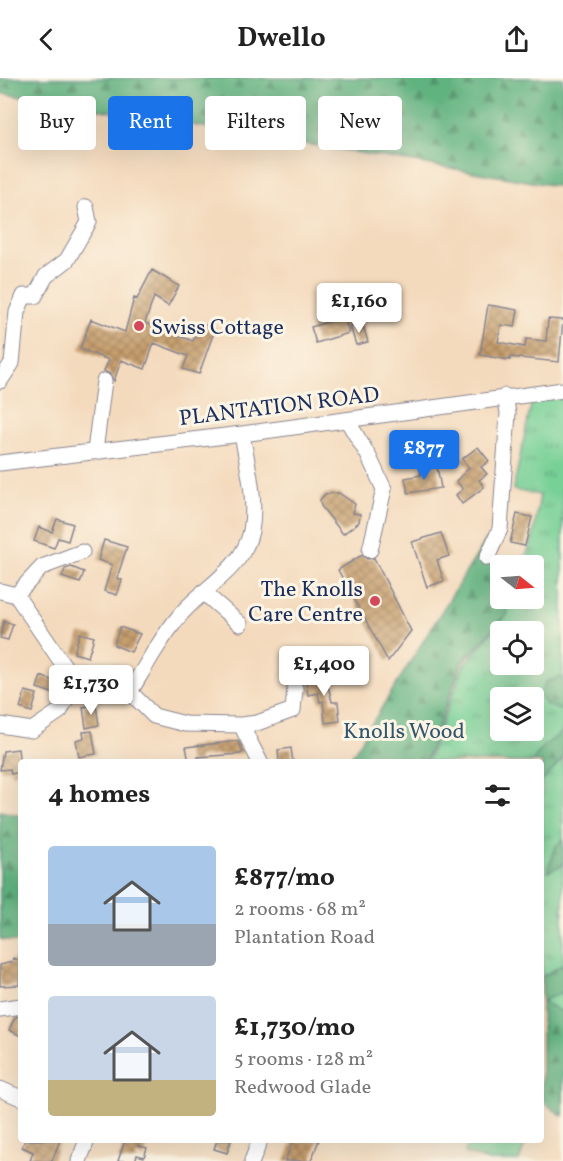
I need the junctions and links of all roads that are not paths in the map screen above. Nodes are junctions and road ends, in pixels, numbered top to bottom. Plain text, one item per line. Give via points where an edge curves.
1 (86, 207) dead end
2 (0, 381) edge
3 (104, 381) dead end
4 (563, 390) edge
5 (505, 396) junction
6 (347, 420) junction
7 (242, 434) junction
8 (95, 451) junction
9 (0, 463) edge
10 (370, 550) dead end
11 (82, 552) dead end
12 (487, 558) dead end
13 (0, 591) edge
14 (203, 592) junction
15 (16, 596) junction
16 (240, 624) dead end
17 (75, 682) junction
18 (295, 688) dead end
19 (130, 692) junction
20 (0, 725) edge
21 (241, 725) junction
22 (258, 759) edge
23 (18, 1006) edge
24 (0, 1009) edge
25 (0, 1089) edge
26 (18, 1097) edge
27 (86, 1143) edge
28 (259, 1143) edge
29 (79, 1161) edge
30 (252, 1161) edge

1 - 2 street via 89,222 68,260 46,276 35,296 24,296 17,312 12,363
3 - 8 street
4 - 5 street, PLANTATION ROAD
5 - 6 street, PLANTATION ROAD
5 - 12 street via 508,412 500,529
6 - 7 street, PLANTATION ROAD
6 - 10 street via 384,489
7 - 8 street, PLANTATION ROAD
7 - 14 street via 251,486 251,530 239,560
8 - 9 street, PLANTATION ROAD
11 - 15 street via 42,567
13 - 15 street
14 - 16 street
14 - 19 street via 158,645
15 - 17 street
17 - 19 street
17 - 20 street via 60,711 32,730
18 - 21 street via 292,710
19 - 21 street via 154,716 185,724
21 - 22 street
23 - 24 street
25 - 26 street
27 - 29 street
28 - 30 street

